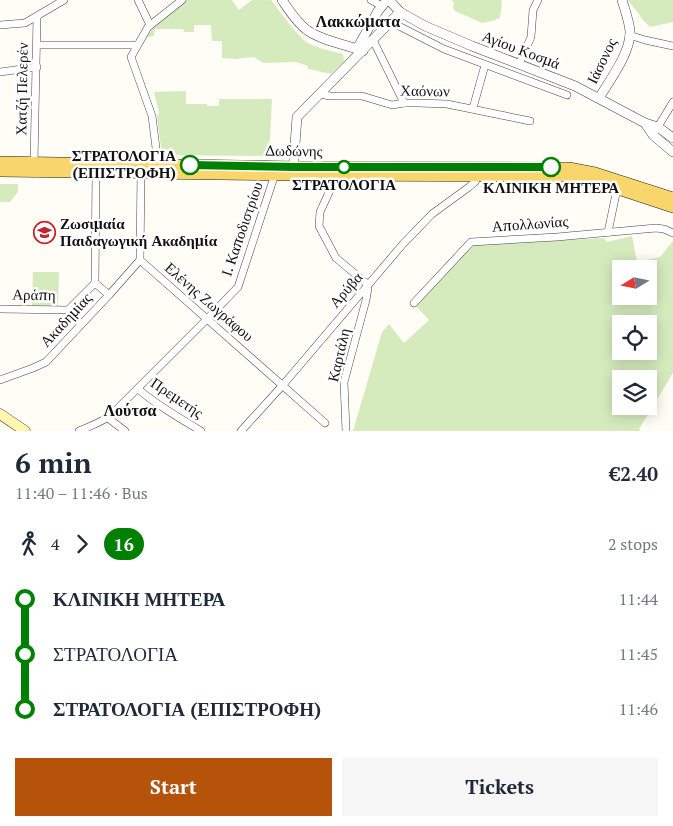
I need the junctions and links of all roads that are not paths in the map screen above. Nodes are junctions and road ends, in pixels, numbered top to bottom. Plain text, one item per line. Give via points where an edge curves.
1 (64, 0) edge
2 (138, 0) edge
3 (182, 0) edge
4 (282, 0) edge
5 (371, 0) edge
6 (538, 0) edge
7 (620, 0) edge
8 (386, 2) edge
9 (400, 12) junction
10 (37, 17) junction
11 (391, 22) junction
12 (0, 25) edge
13 (150, 25) junction
14 (629, 35) junction
15 (373, 40) junction
16 (137, 45) junction
17 (37, 46) junction
18 (673, 46) edge
19 (360, 50) junction
20 (519, 64) junction
21 (485, 65) junction
22 (36, 67) junction
23 (0, 72) edge
24 (320, 94) junction
25 (567, 95) dead end
26 (599, 98) junction
27 (673, 102) edge
28 (404, 103) junction
29 (473, 108) junction
30 (530, 120) dead end
31 (655, 131) junction
32 (673, 138) edge
33 (673, 152) edge
34 (0, 162) edge
35 (34, 162) junction
36 (158, 164) junction
37 (0, 171) edge
38 (293, 171) junction
39 (96, 172) junction
40 (141, 172) junction
41 (275, 174) junction
42 (337, 175) junction
43 (478, 176) junction
44 (617, 189) junction
45 (673, 198) edge
46 (673, 206) edge
47 (608, 232) junction
48 (673, 233) edge
49 (140, 260) junction
50 (95, 282) junction
51 (368, 286) junction
52 (109, 295) junction
53 (414, 303) dead end
54 (0, 308) edge
55 (68, 310) junction
56 (207, 319) junction
57 (82, 324) junction
58 (0, 380) edge
59 (282, 386) junction
60 (138, 388) junction
61 (0, 414) edge
62 (108, 418) junction
63 (325, 423) dead end
64 (25, 431) edge
65 (79, 431) edge
66 (125, 431) edge
67 (201, 431) edge
68 (241, 431) edge
69 (346, 431) edge

1 - 10 street
2 - 13 street
3 - 13 street
4 - 19 street via 308,31
5 - 8 street, Αγίου Κοσμά
6 - 20 street via 533,10 531,37
7 - 14 street
8 - 9 street, Αγίου Κοσμά
8 - 19 street
9 - 11 street
9 - 20 street, Αγίου Κοσμά via 436,31
10 - 12 street via 25,23
10 - 17 street, Χατζή Πελερέν
11 - 15 street
11 - 21 street via 444,49
13 - 16 street
14 - 18 street
14 - 26 street, Ιάσονος via 622,59
15 - 19 street
15 - 28 street
16 - 17 street
16 - 36 street via 131,59 152,116
17 - 22 street, Χατζή Πελερέν
19 - 24 street
20 - 26 street, Αγίου Κοσμά
21 - 25 street
21 - 29 street
22 - 23 street
22 - 35 street, Χατζή Πελερέν
24 - 28 street, Χαόνων via 362,96 392,105
24 - 38 street via 297,118
26 - 31 street, Αγίου Κοσμά
27 - 31 street
28 - 29 street, Χαόνων
29 - 30 street, Χαόνων
31 - 32 street, Αγίου Κοσμά
31 - 33 street, Αγίου Κοσμά
34 - 35 main road, Δωδώνης
35 - 36 main road, Δωδώνης
36 - 38 main road, Δωδώνης
37 - 39 main road, Δωδώνης
38 - 41 main road, Δωδώνης
38 - 42 main road, Δωδώνης
38 - 45 main road, Δωδώνης via 427,167 574,168
39 - 40 main road, Δωδώνης
39 - 50 street
40 - 41 main road, Δωδώνης
40 - 49 street
41 - 56 street, Ι. Καποδιστρίου via 238,287
42 - 43 main road, Δωδώνης
42 - 51 street via 320,212 319,226 336,258
43 - 44 main road, Δωδώνης via 573,176
43 - 51 street, Αρύβα via 474,183 432,214
44 - 46 main road, Δωδώνης
44 - 47 street
47 - 48 street, Απολλωνίας via 660,228
47 - 53 street, Απολλωνίας via 471,242
49 - 52 street, Ακαδημίας
49 - 56 street, Ελένης Ζωγράφου
50 - 52 street
50 - 55 street
51 - 59 street, Αρύβα
51 - 69 street, Καρτάλη via 344,382
52 - 57 street, Ακαδημίας
54 - 55 street, Αράπη
55 - 57 street
56 - 59 street, Ελένης Ζωγράφου
56 - 60 street, Ι. Καποδιστρίου
57 - 58 street, Ακαδημίας via 46,362
59 - 63 street, Ελένης Ζωγράφου
59 - 68 street, Αρύβα
60 - 62 street, Ι. Καποδιστρίου
60 - 67 street, Πρεμετής
61 - 64 main road
62 - 65 street, Ι. Καποδιστρίου
62 - 66 street

